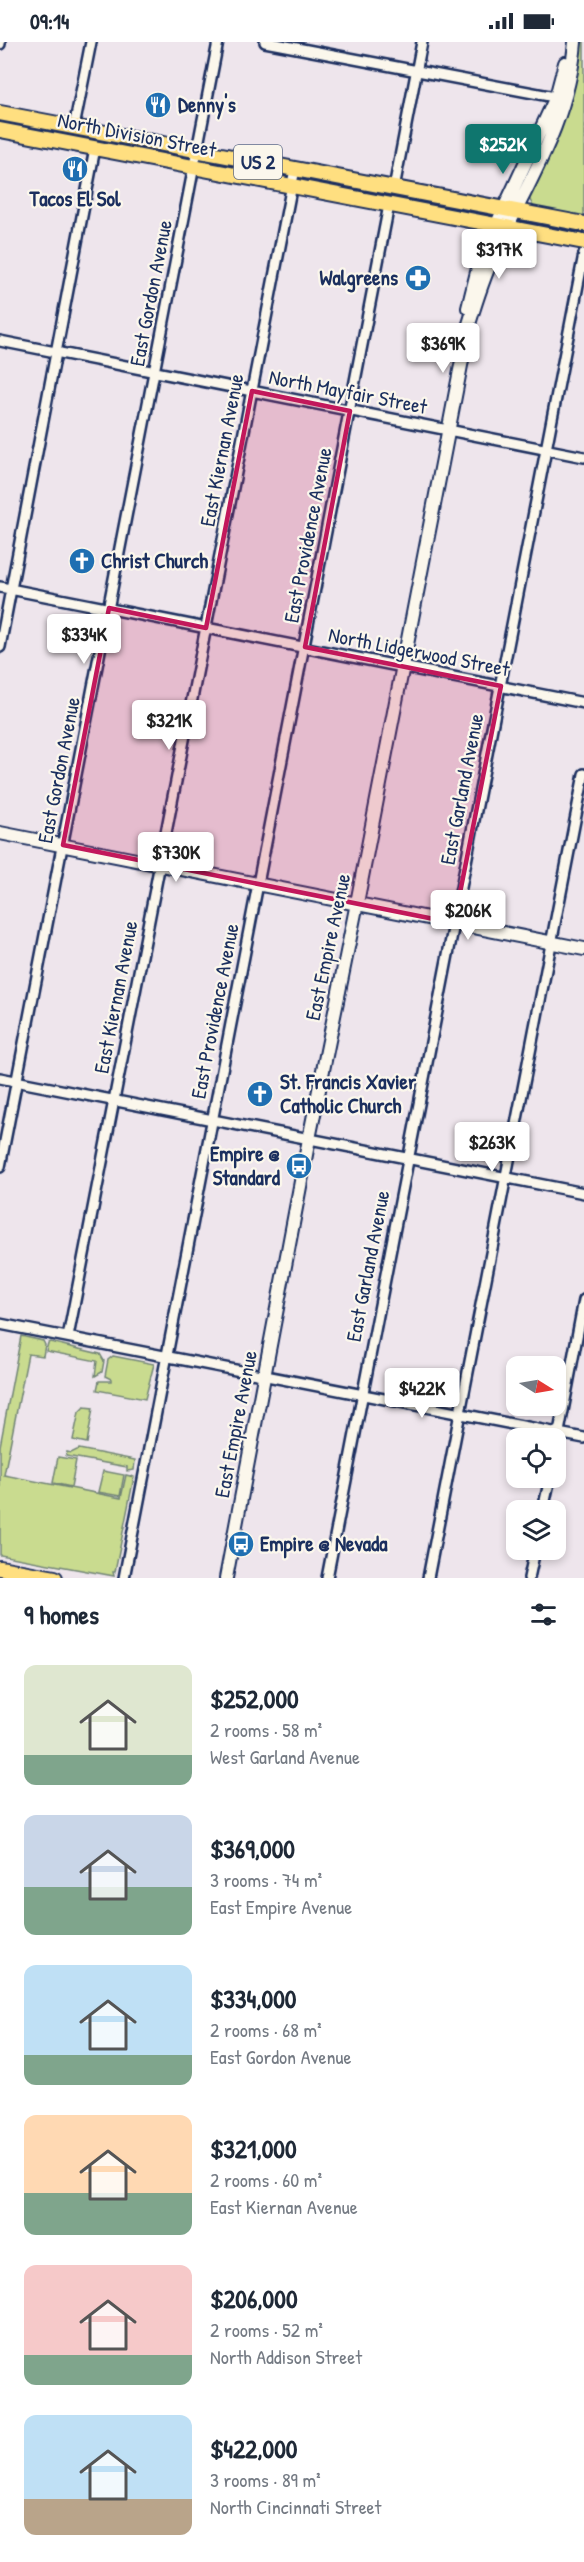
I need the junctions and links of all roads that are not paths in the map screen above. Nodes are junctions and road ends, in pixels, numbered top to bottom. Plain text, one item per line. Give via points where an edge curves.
1 (91, 42) edge
2 (218, 42) edge
3 (265, 42) edge
4 (422, 42) edge
5 (574, 42) edge
6 (416, 70) junction
7 (561, 98) junction
8 (0, 113) edge
9 (74, 127) junction
10 (0, 130) edge
11 (18, 134) junction
12 (141, 140) junction
13 (95, 148) junction
14 (197, 151) junction
15 (194, 168) junction
16 (295, 169) junction
17 (292, 186) junction
18 (394, 188) junction
19 (389, 205) junction
20 (510, 210) junction
21 (584, 224) edge
22 (502, 226) junction
23 (584, 242) edge
24 (584, 254) edge
25 (0, 341) edge
26 (56, 352) junction
27 (154, 372) junction
28 (252, 391) junction
29 (350, 411) junction
30 (448, 429) junction
31 (546, 449) junction
32 (584, 457) edge
33 (0, 587) edge
34 (11, 589) junction
35 (108, 608) junction
36 (206, 628) junction
37 (0, 647) edge
38 (305, 647) junction
39 (402, 667) junction
40 (501, 686) junction
41 (584, 702) edge
42 (584, 774) edge
43 (0, 833) edge
44 (63, 845) junction
45 (161, 864) junction
46 (258, 884) junction
47 (357, 903) junction
48 (454, 923) junction
49 (551, 942) junction
50 (584, 949) edge
51 (0, 1078) edge
52 (16, 1082) junction
53 (113, 1101) junction
54 (212, 1121) junction
55 (309, 1139) junction
56 (407, 1158) junction
57 (0, 1167) edge
58 (505, 1178) junction
59 (584, 1193) edge
60 (584, 1300) edge
61 (0, 1324) edge
62 (68, 1337) junction
63 (167, 1356) junction
64 (266, 1375) junction
65 (362, 1394) junction
66 (462, 1413) junction
67 (535, 1428) edge
68 (560, 1428) edge
69 (566, 1434) edge
70 (584, 1438) edge
71 (533, 1560) edge
72 (0, 1568) edge
73 (22, 1575) edge
74 (55, 1578) edge
75 (124, 1578) edge
76 (226, 1578) edge
77 (327, 1578) edge
78 (428, 1578) edge
79 (529, 1578) edge

1 - 9 street
2 - 14 street, East Gordon Avenue
3 - 6 street
4 - 6 street
5 - 7 street, East Empire Avenue via 573,65
6 - 7 street
6 - 18 street
7 - 20 street, East Empire Avenue via 552,136
8 - 9 main road, North Division Street / US 2
9 - 11 main road via 66,134 22,126
9 - 12 main road, North Division Street / US 2
10 - 11 main road, North Division Street / US 2
11 - 13 main road, North Division Street / US 2
12 - 13 main road via 131,146 101,140
12 - 14 main road, North Division Street / US 2
13 - 15 main road, North Division Street / US 2
13 - 26 street
14 - 15 street, East Gordon Avenue
14 - 16 main road, North Division Street / US 2
15 - 17 main road, North Division Street / US 2
15 - 27 street, East Gordon Avenue
16 - 17 street, East Kiernan Avenue
16 - 18 main road, North Division Street / US 2
17 - 19 main road, North Division Street / US 2
17 - 28 street, East Kiernan Avenue
18 - 20 main road, North Division Street / US 2
19 - 22 main road, North Division Street / US 2
19 - 29 street, East Providence Avenue
20 - 21 main road, North Division Street / US 2
20 - 22 street, East Empire Avenue
22 - 23 main road, North Division Street / US 2
22 - 30 street, East Empire Avenue via 469,324
24 - 31 street, East Garland Avenue
25 - 26 street, North Mayfair Street
26 - 27 street, North Mayfair Street
26 - 34 street
27 - 28 street, North Mayfair Street
27 - 35 street, East Gordon Avenue
28 - 29 street, North Mayfair Street
28 - 36 street, East Kiernan Avenue
29 - 30 street, North Mayfair Street
29 - 38 street, East Providence Avenue
30 - 31 street, North Mayfair Street
30 - 39 street, East Empire Avenue
31 - 32 street, North Mayfair Street
31 - 40 street, East Garland Avenue
33 - 34 street, North Lidgerwood Street
34 - 35 street, North Lidgerwood Street
34 - 37 street
35 - 36 street, North Lidgerwood Street
35 - 44 street, East Gordon Avenue
36 - 38 street, North Lidgerwood Street
36 - 45 street, East Kiernan Avenue
38 - 39 street, North Lidgerwood Street
38 - 46 street, East Providence Avenue
39 - 40 street, North Lidgerwood Street
39 - 47 street, East Empire Avenue
40 - 41 street, North Lidgerwood Street
40 - 48 street, East Garland Avenue
42 - 49 street
43 - 44 street
44 - 45 street
44 - 52 street, East Gordon Avenue
45 - 46 street
45 - 53 street, East Kiernan Avenue
46 - 47 street
46 - 54 street, East Providence Avenue
47 - 48 street
47 - 55 street, East Empire Avenue
48 - 49 street
48 - 56 street, East Garland Avenue
49 - 50 street
49 - 58 street
51 - 52 street
52 - 53 street
52 - 57 street, East Gordon Avenue
53 - 54 street
53 - 62 street, East Kiernan Avenue
54 - 55 street
54 - 63 street, East Providence Avenue
55 - 56 street
55 - 64 street, East Empire Avenue
56 - 58 street
56 - 65 street, East Garland Avenue
58 - 59 street
58 - 66 street
60 - 68 street
61 - 62 street
62 - 63 street
63 - 64 street
63 - 75 street, East Providence Avenue
64 - 65 street
64 - 76 street, East Empire Avenue
65 - 66 street
65 - 77 street, East Garland Avenue
66 - 67 street
66 - 78 street
69 - 70 street
71 - 79 street
72 - 73 main road
73 - 74 main road

